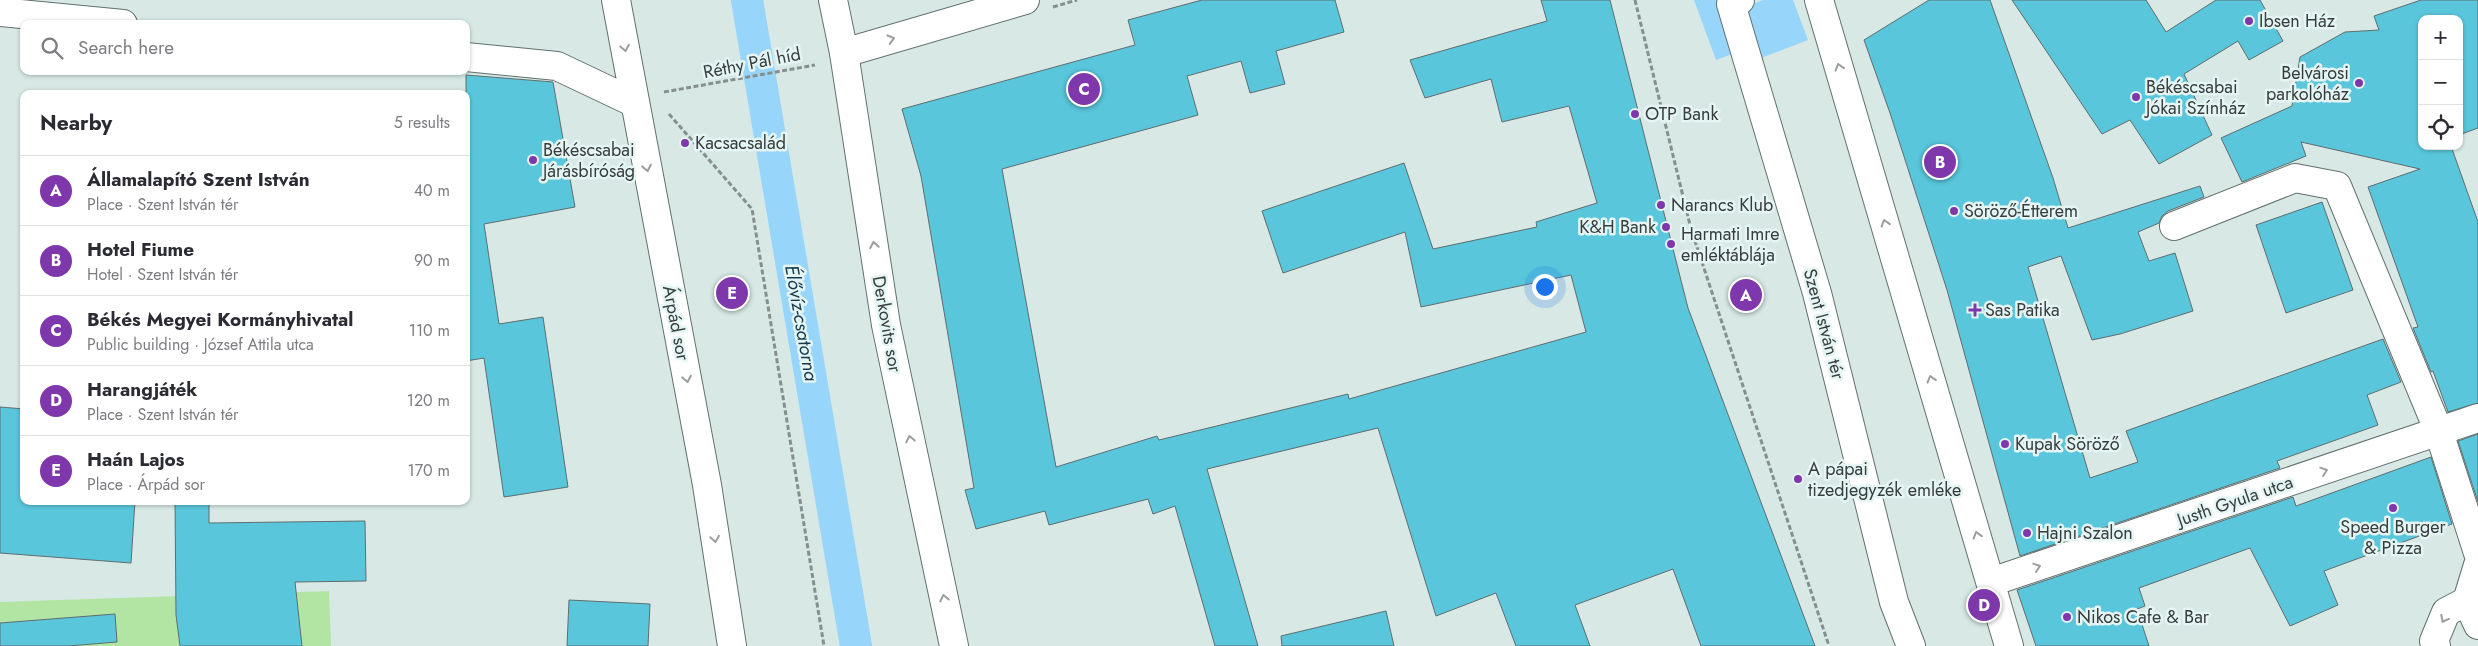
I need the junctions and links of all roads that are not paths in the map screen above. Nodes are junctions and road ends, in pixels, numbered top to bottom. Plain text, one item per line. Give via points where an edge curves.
1 (616, 0) edge
2 (833, 0) edge
3 (1025, 0) edge
4 (1819, 0) edge
5 (1736, 2) edge
6 (0, 12) edge
7 (81, 20) edge
8 (470, 58) edge
9 (845, 59) junction
10 (635, 103) junction
11 (2174, 226) dead end
12 (2478, 418) edge
13 (2438, 432) junction
14 (2478, 553) edge
15 (2478, 565) edge
16 (1990, 582) junction
17 (2472, 613) edge
18 (732, 646) edge
19 (954, 646) edge
20 (1911, 646) edge
21 (2009, 646) edge
22 (2436, 646) edge

1 -> 10 street, Árpád sor
2 - 9 street, Derkovits sor
9 -> 3 street
16 -> 4 street
5 - 20 street, Szent István tér via 1817,293 1894,602
6 - 7 street
8 - 10 street via 557,66
19 -> 9 street, Derkovits sor via 886,325
10 -> 18 street, Árpád sor via 707,485
11 - 13 street via 2296,178 2337,186
12 - 13 street, Justh Gyula utca
13 - 14 street
16 -> 13 street, Justh Gyula utca
15 - 17 street
16 - 21 street
17 -> 22 street via 2446,612 2434,640

